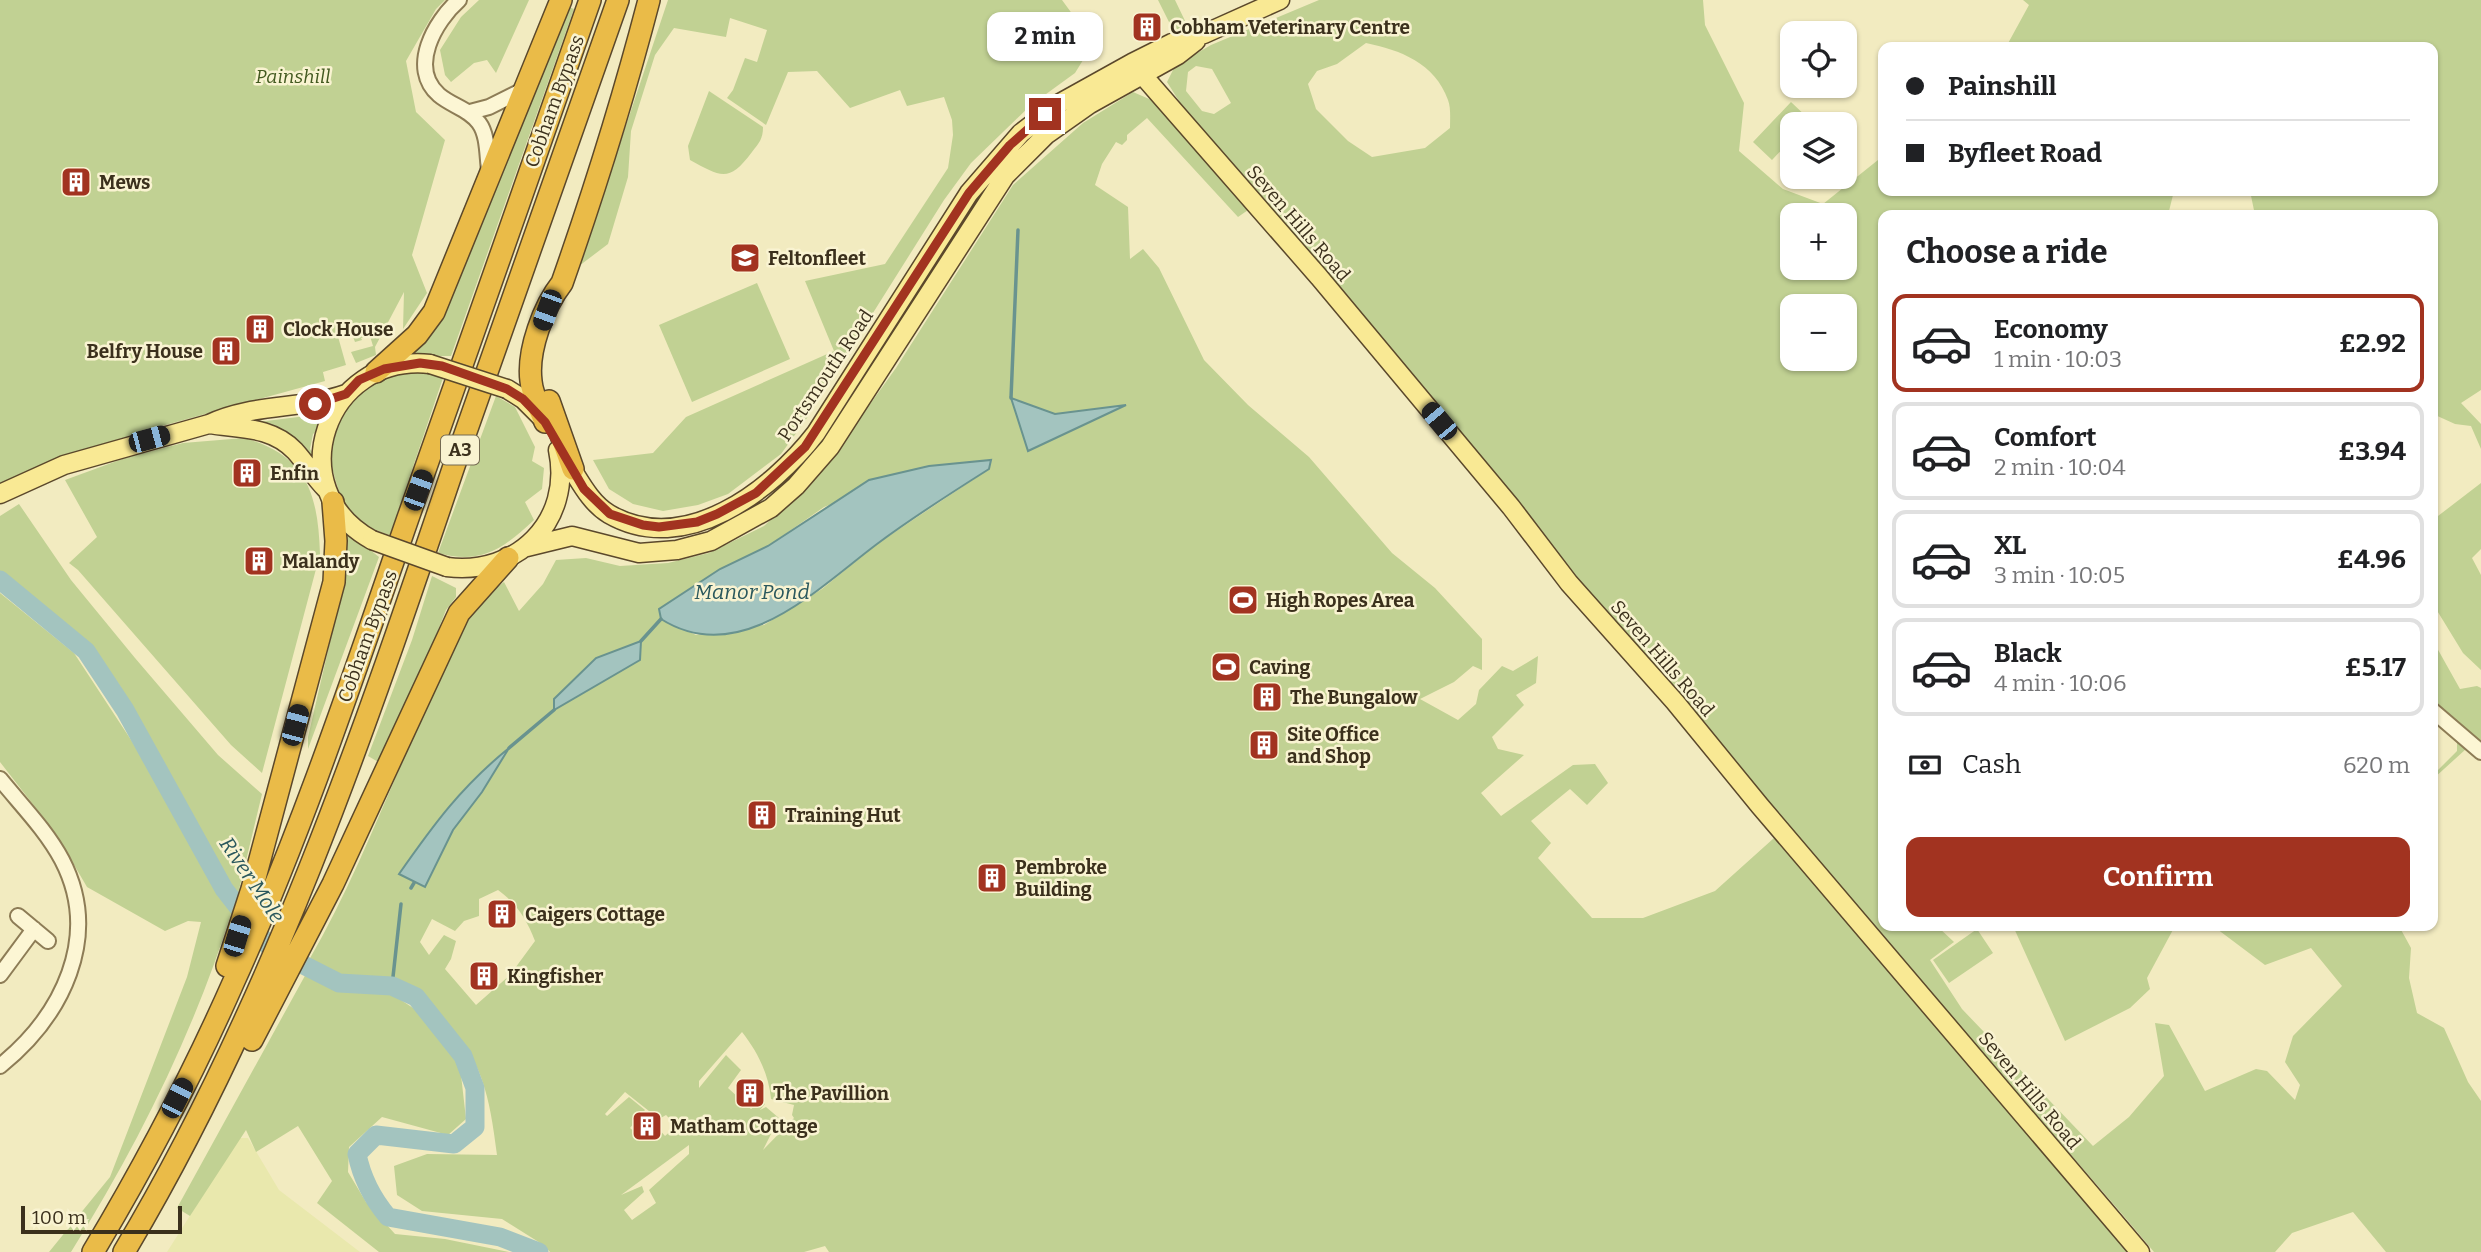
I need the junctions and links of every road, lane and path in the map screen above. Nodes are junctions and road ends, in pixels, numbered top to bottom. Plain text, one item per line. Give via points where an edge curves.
1 (459, 0) edge
2 (561, 0) edge
3 (590, 0) edge
4 (618, 0) edge
5 (649, 0) edge
6 (1280, 0) edge
7 (1135, 72) junction
8 (523, 90) junction
9 (470, 113) junction
10 (490, 175) junction
11 (562, 283) junction
12 (376, 372) junction
13 (346, 394) junction
14 (545, 422) junction
15 (209, 424) junction
16 (558, 449) junction
17 (573, 470) junction
18 (0, 494) edge
19 (329, 496) junction
20 (527, 547) junction
21 (508, 558) junction
22 (2438, 715) edge
23 (2481, 752) edge
24 (0, 779) edge
25 (18, 916) dead end
26 (34, 929) junction
27 (48, 941) dead end
28 (0, 975) edge
29 (228, 980) junction
30 (262, 1004) junction
31 (0, 1066) edge
32 (93, 1252) edge
33 (124, 1252) edge
34 (2140, 1252) edge

1 - 9 street via 432,35 425,63 436,92
2 - 8 highway
3 - 29 highway, Cobham Bypass / A3 via 276,883
4 - 30 highway, Cobham Bypass / A3 via 400,630
5 - 11 highway via 622,103
6 - 7 main road via 1205,34 1172,43
7 - 17 main road, Portsmouth Road via 1060,103 1010,145 969,193 811,440 773,479 736,505 697,522 659,527 607,512
7 - 20 main road via 1046,135 1005,176 830,447 771,508 711,541 677,550 639,553 572,537
7 - 34 main road, Seven Hills Road via 1156,90 1319,277 1570,583
8 - 9 street
8 - 10 highway
9 - 10 street via 483,131
10 - 12 highway via 434,312
11 - 14 highway via 533,349 532,388
11 - 17 highway via 542,369
12 - 13 main road via 359,380
12 - 14 main road, bridge via 410,363 430,364 507,389
13 - 15 main road via 315,404 244,411
13 - 19 main road via 324,441
14 - 16 main road
15 - 18 main road via 65,465
15 - 19 main road via 250,428 275,437 296,453
16 - 17 main road, Portsmouth Road
16 - 20 main road via 557,498 550,517
19 - 21 main road, bridge via 349,522 372,540 447,567 472,569
19 - 29 highway via 337,541 334,582
20 - 21 main road
21 - 30 highway via 459,613 316,916
22 - 23 street
24 - 31 street via 59,854 73,885 79,920 75,961 61,997 31,1037
25 - 26 street
26 - 27 street
26 - 28 street
29 - 32 highway, Cobham Bypass / A3 via 188,1077
30 - 33 highway, Cobham Bypass / A3

